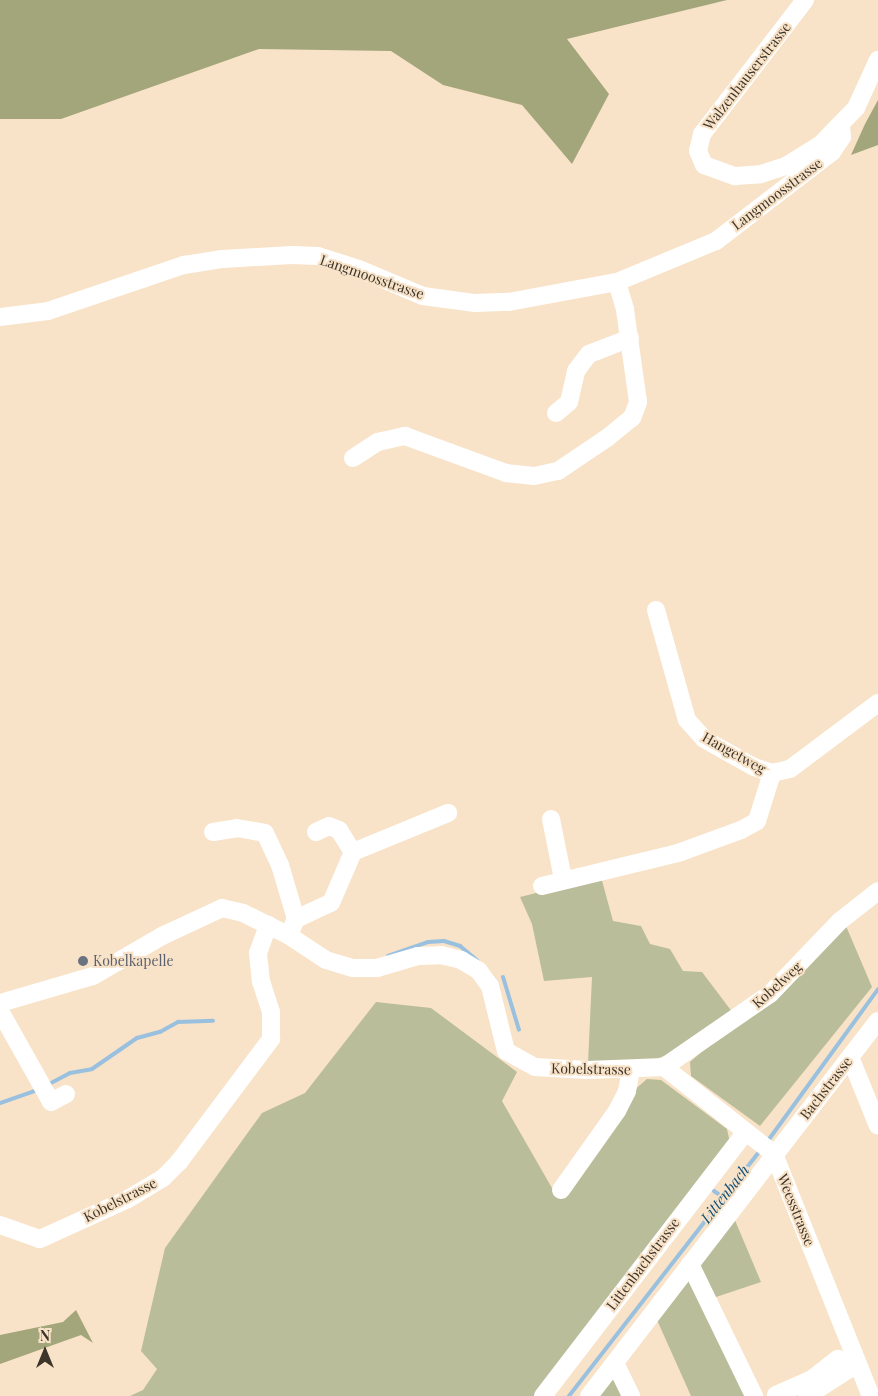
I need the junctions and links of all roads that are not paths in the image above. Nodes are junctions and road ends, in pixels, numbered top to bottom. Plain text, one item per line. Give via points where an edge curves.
1 (805, 0) edge
2 (878, 60) edge
3 (841, 125) junction
4 (617, 282) junction
5 (0, 317) edge
6 (630, 338) junction
7 (556, 413) dead end
8 (353, 458) dead end
9 (656, 610) dead end
10 (878, 703) edge
11 (772, 774) junction
12 (448, 813) dead end
13 (550, 819) dead end
14 (213, 832) dead end
15 (316, 832) dead end
16 (353, 852) junction
17 (563, 880) junction
18 (542, 886) dead end
19 (878, 891) edge
20 (296, 919) junction
21 (268, 925) junction
22 (288, 935) junction
23 (0, 1003) edge
24 (0, 1011) edge
25 (878, 1021) edge
26 (850, 1057) junction
27 (664, 1067) junction
28 (631, 1070) junction
29 (66, 1094) dead end
30 (878, 1126) edge
31 (748, 1136) junction
32 (772, 1152) junction
33 (560, 1190) dead end
34 (0, 1225) edge
35 (690, 1264) junction
36 (838, 1359) dead end
37 (615, 1363) junction
38 (857, 1364) junction
39 (812, 1388) edge
40 (776, 1395) edge
41 (543, 1396) edge
42 (589, 1396) edge
43 (632, 1396) edge
44 (754, 1396) edge
45 (871, 1396) edge

1 - 3 street, Walzenhauserstrasse via 702,134 698,151 704,164 719,172 735,176 761,174 793,162 820,145
2 - 3 street, Walzenhauserstrasse via 856,108
3 - 4 street, Langmoosstrasse via 842,137 832,152 716,241
4 - 5 street, Langmoosstrasse via 509,302 474,303 424,296 318,256 291,255 184,266 48,311
4 - 6 street
6 - 7 street via 589,354 576,371 569,402
6 - 8 street via 638,402 632,418 558,471 534,476 506,473 405,436 378,442
9 - 11 street, Hangetweg via 680,698 691,725 721,749
10 - 11 street, Hangetweg via 790,769
11 - 17 street via 757,821 742,830 678,853
12 - 16 street
13 - 17 street
14 - 20 street via 237,828 265,833 280,865
15 - 16 street via 329,826 339,830
16 - 20 street via 330,903
17 - 18 street
19 - 27 street, Kobelweg via 840,921 770,994
20 - 22 street
21 - 22 street, Kobelstrasse
21 - 23 street, Kobelstrasse via 222,908 162,936 93,976
21 - 34 street, Kobelstrasse via 258,953 260,982 271,1012 272,1039 179,1162 163,1178 128,1199 40,1239
22 - 28 street, Kobelstrasse via 326,960 353,968 378,968 418,956 441,955 462,960 479,971 490,986 506,1051 517,1060 534,1067 561,1070
24 - 29 street via 51,1102
25 - 26 street, Bachstrasse
26 - 30 street
26 - 32 street, Bachstrasse
27 - 28 street, Kobelstrasse
27 - 31 street
28 - 33 street via 627,1091 617,1111
31 - 32 street
31 - 41 street, Littenbachstrasse
32 - 35 street, Bachstrasse
32 - 38 street, Weesstrasse
35 - 37 street, Bachstrasse
35 - 44 street
36 - 39 street
37 - 42 street, Bachstrasse
37 - 43 street
38 - 39 street
38 - 45 street, Weesstrasse
39 - 40 street

